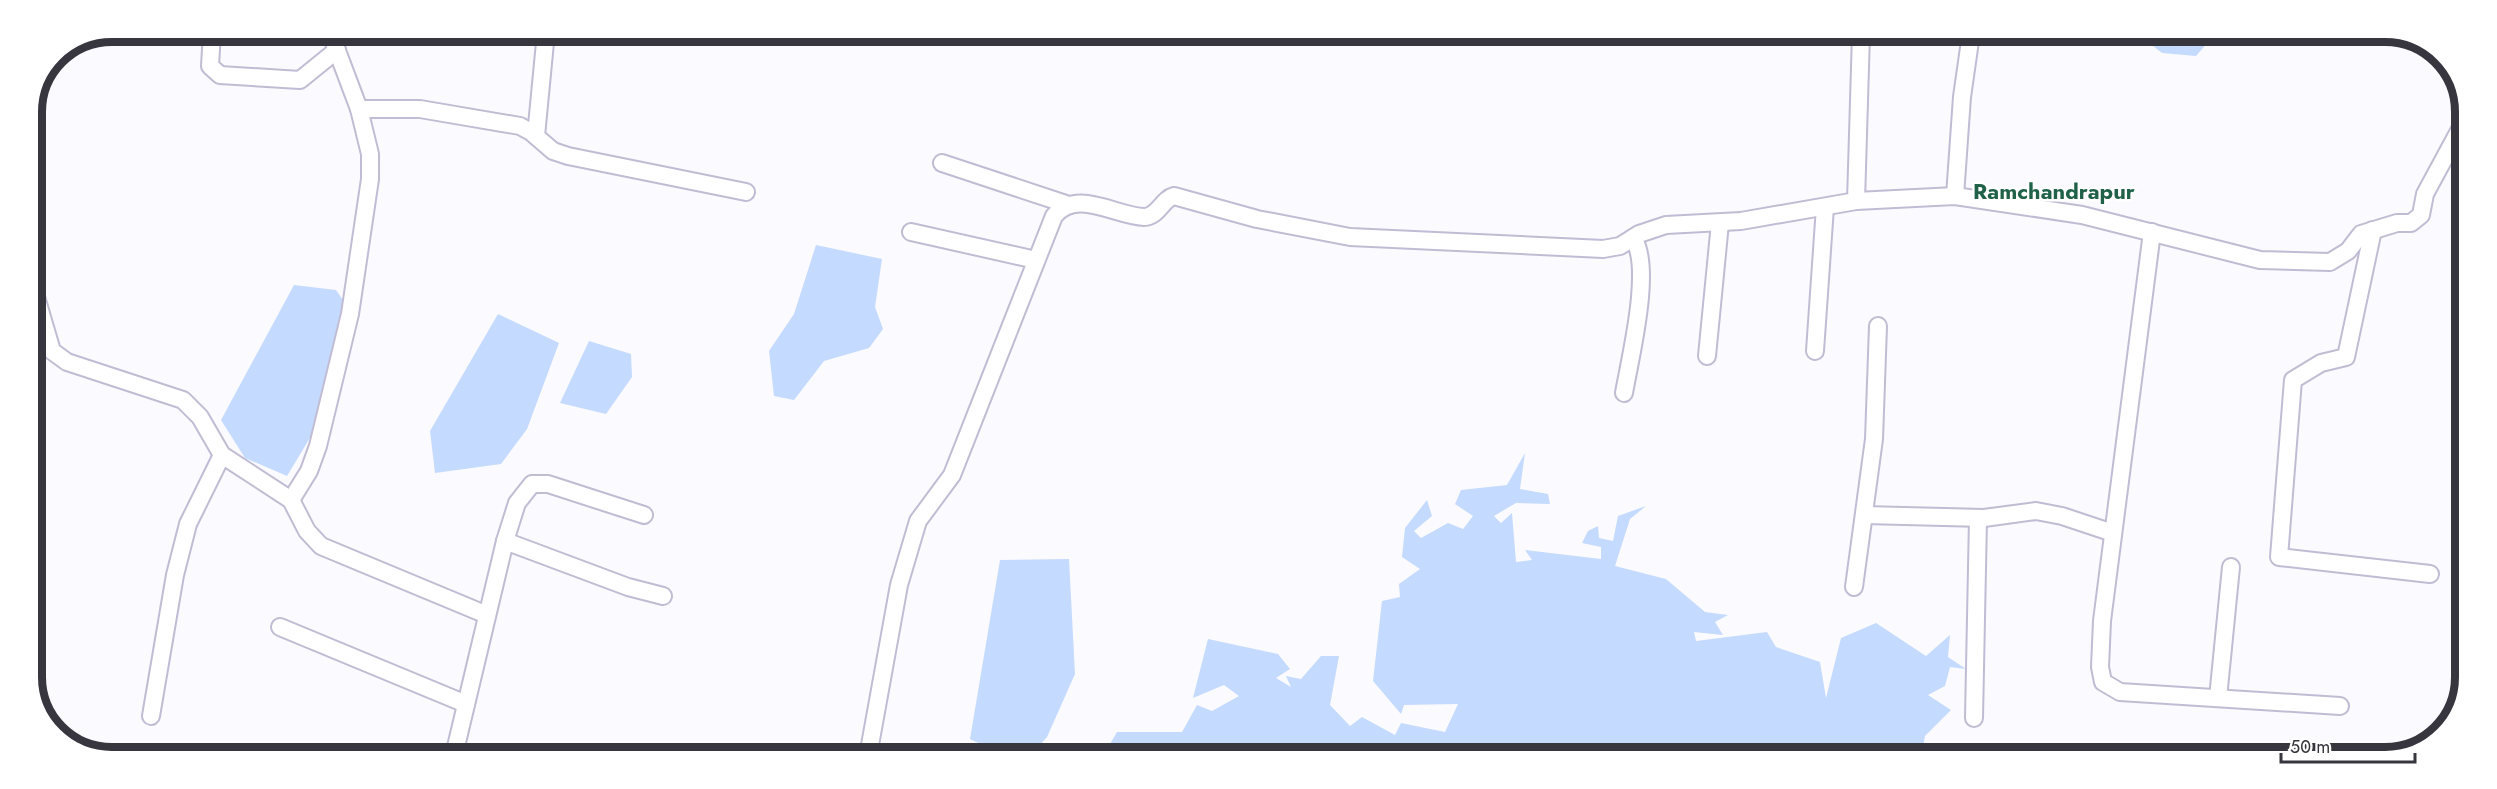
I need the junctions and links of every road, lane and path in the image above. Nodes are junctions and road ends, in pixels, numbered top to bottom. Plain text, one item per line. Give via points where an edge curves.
1 (211, 42) edge
2 (334, 42) edge
3 (545, 42) edge
4 (1861, 42) edge
5 (1970, 42) edge
6 (337, 50) junction
7 (359, 109) junction
8 (536, 136) junction
9 (2455, 138) edge
10 (942, 163) dead end
11 (746, 192) dead end
12 (1955, 196) junction
13 (1856, 201) junction
14 (1069, 205) junction
15 (1825, 207) junction
16 (1720, 223) junction
17 (2373, 230) junction
18 (911, 232) dead end
19 (2152, 232) junction
20 (1633, 238) junction
21 (1036, 260) junction
22 (42, 317) edge
23 (1878, 326) dead end
24 (1815, 351) dead end
25 (1707, 356) dead end
26 (1624, 393) dead end
27 (222, 455) junction
28 (291, 500) junction
29 (644, 515) dead end
30 (1864, 515) junction
31 (1977, 518) junction
32 (2113, 533) junction
33 (505, 541) junction
34 (2231, 567) dead end
35 (2430, 574) dead end
36 (1854, 587) dead end
37 (663, 596) dead end
38 (487, 615) junction
39 (280, 627) dead end
40 (2218, 698) junction
41 (466, 704) junction
42 (2340, 706) dead end
43 (151, 716) dead end
44 (1974, 718) dead end
45 (456, 747) edge
46 (870, 747) edge

1 - 6 street via 210,66 220,75 300,80
2 - 6 street
3 - 8 street
4 - 13 street
5 - 12 street
6 - 7 street
7 - 8 street via 427,110 520,126
7 - 28 street via 371,166 358,273 318,446 309,471
8 - 11 street via 554,151 568,156
9 - 17 street via 2425,194 2421,215 2411,223
10 - 14 street
12 - 13 street
12 - 19 street via 2082,215
13 - 15 street
14 - 20 street via 1087,204 1145,217 1174,196 1257,219 1350,237 1603,249 1620,246
14 - 21 street via 1054,216
15 - 16 street
15 - 24 street
16 - 20 street via 1666,225
16 - 25 street
17 - 19 street via 2361,234 2348,251 2330,262 2260,260
17 - 35 street via 2346,357 2321,363 2293,380 2279,556
18 - 21 street
19 - 32 street
20 - 26 street via 1640,251 1641,284
21 - 46 street via 952,475 918,521 899,585
22 - 27 street via 52,351 67,362 183,400 200,417
23 - 30 street via 1874,439
27 - 28 street
27 - 43 street via 188,524 175,575
28 - 38 street via 307,531 321,546
29 - 33 street via 548,484 532,484 517,503
30 - 31 street
30 - 36 street
31 - 32 street via 2036,511
31 - 44 street
32 - 40 street via 2102,621 2103,682 2120,692
33 - 37 street via 628,587
33 - 38 street
34 - 40 street
38 - 41 street
39 - 41 street
40 - 42 street
41 - 45 street

